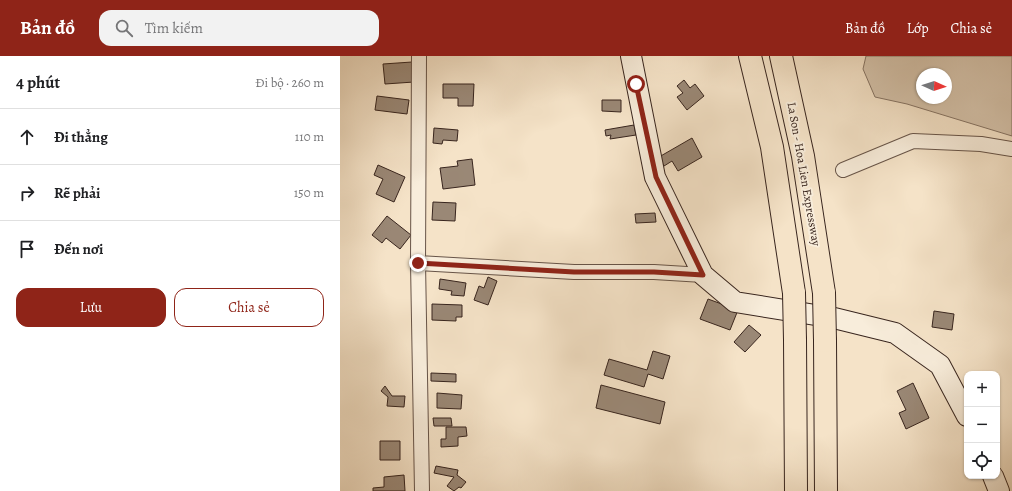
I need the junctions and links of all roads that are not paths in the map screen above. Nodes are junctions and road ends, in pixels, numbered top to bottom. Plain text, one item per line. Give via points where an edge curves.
1 (419, 56) edge
2 (631, 56) edge
3 (750, 56) edge
4 (781, 56) edge
5 (1012, 149) edge
6 (843, 170) dead end
7 (418, 263) junction
8 (703, 275) junction
9 (964, 410) edge
10 (994, 479) edge
11 (422, 491) edge
12 (796, 491) edge
13 (826, 491) edge
14 (999, 491) edge

1 - 7 street
2 - 8 main road via 656,177
3 - 12 highway, bridge via 772,147 794,293
4 - 13 highway, La Son - Hoa Lien Expressway, bridge via 803,156 824,293
5 - 6 street via 981,144 913,141
7 - 8 street via 574,272
7 - 11 street
8 - 9 main road via 735,302 834,318 895,333 940,365
10 - 14 main road

